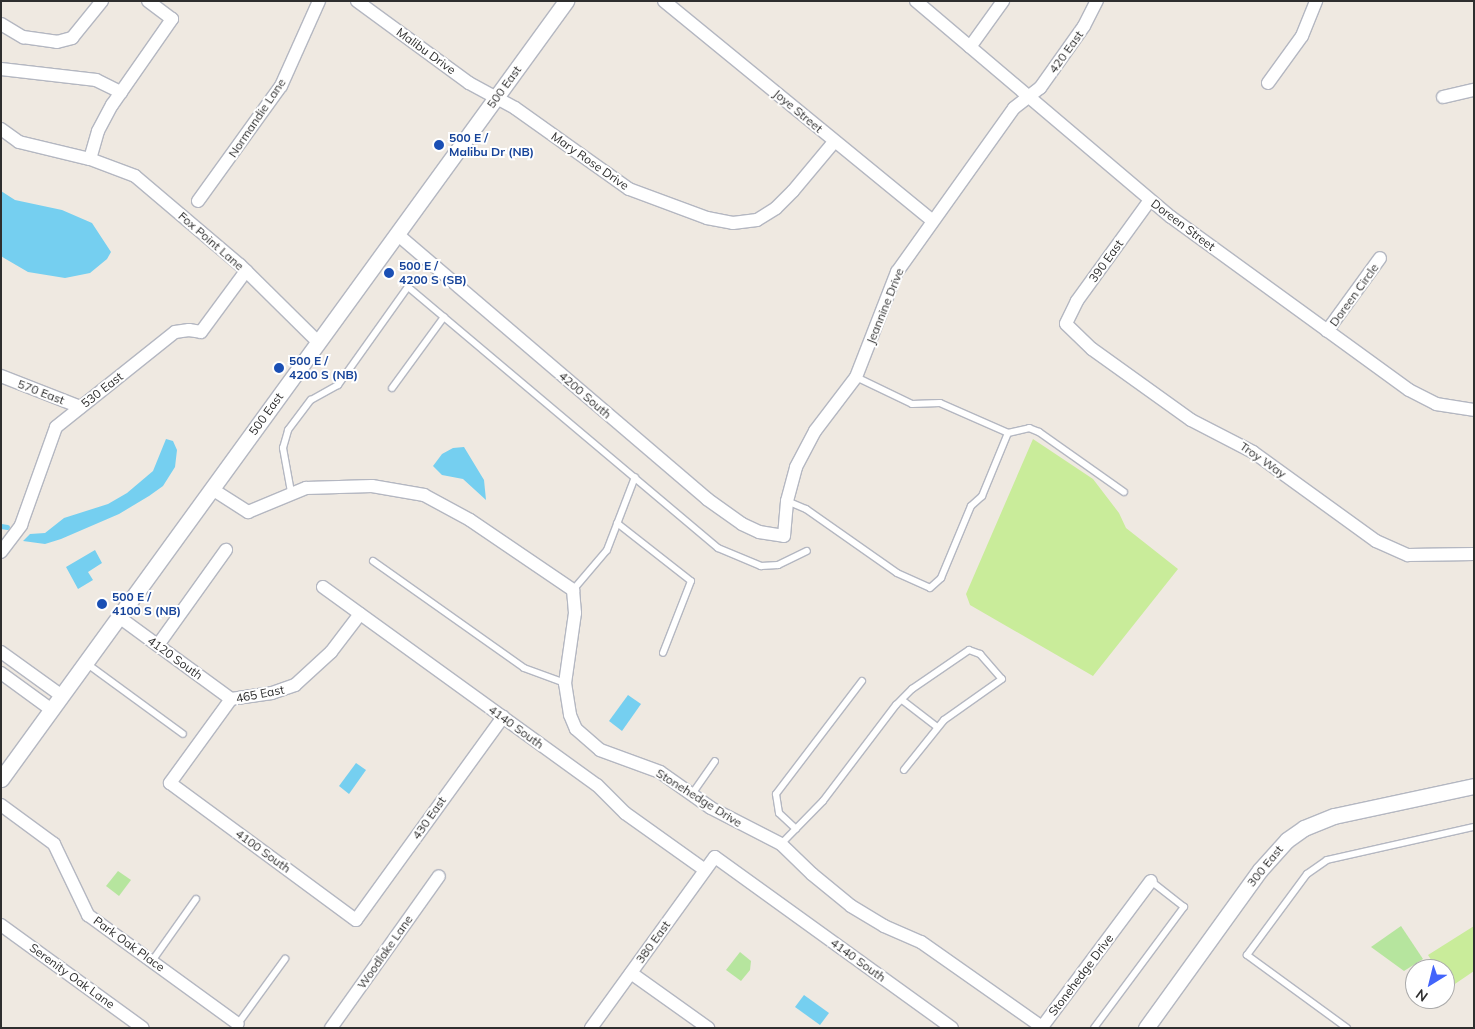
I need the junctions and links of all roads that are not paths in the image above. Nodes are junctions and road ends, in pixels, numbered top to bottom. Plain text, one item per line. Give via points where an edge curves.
1 (102, 1) edge
2 (148, 1) edge
3 (319, 1) edge
4 (357, 1) edge
5 (566, 1) edge
6 (664, 1) edge
7 (916, 1) edge
8 (1003, 1) edge
9 (1097, 1) edge
10 (1316, 1) edge
11 (1, 24) edge
12 (970, 47) junction
13 (1, 69) edge
14 (1268, 83) dead end
15 (1474, 90) edge
16 (121, 92) junction
17 (496, 97) junction
18 (1028, 97) junction
19 (1443, 97) dead end
20 (1, 129) edge
21 (834, 142) junction
22 (90, 159) junction
23 (1150, 200) junction
24 (198, 201) dead end
25 (932, 220) junction
26 (396, 234) junction
27 (1380, 258) dead end
28 (246, 271) junction
29 (444, 316) junction
30 (1066, 324) joint
31 (1327, 331) junction
32 (318, 342) junction
33 (1, 376) edge
34 (856, 377) junction
35 (392, 388) dead end
36 (80, 407) junction
37 (1474, 410) edge
38 (1008, 433) junction
39 (635, 477) junction
40 (212, 489) junction
41 (291, 492) junction
42 (1124, 492) dead end
43 (787, 501) junction
44 (617, 523) junction
45 (784, 536) joint
46 (226, 550) dead end
47 (807, 551) dead end
48 (1, 552) edge
49 (1474, 554) edge
50 (373, 561) dead end
51 (323, 588) dead end
52 (574, 590) junction
53 (360, 614) junction
54 (119, 617) junction
55 (158, 645) junction
56 (1, 652) edge
57 (663, 653) dead end
58 (86, 663) junction
59 (1, 673) edge
60 (862, 681) dead end
61 (565, 682) junction
62 (62, 696) junction
63 (231, 699) junction
64 (902, 700) junction
65 (52, 710) junction
66 (503, 717) junction
67 (938, 727) junction
68 (183, 734) dead end
69 (714, 761) dead end
70 (904, 770) dead end
71 (1, 779) edge
72 (170, 783) joint
73 (1474, 786) edge
74 (692, 794) junction
75 (1, 805) edge
76 (1474, 827) edge
77 (796, 829) junction
78 (781, 844) junction
79 (715, 857) joint
80 (706, 870) junction
81 (438, 876) dead end
82 (1151, 881) joint
83 (196, 899) dead end
84 (356, 920) joint
85 (1, 924) edge
86 (285, 959) dead end
87 (152, 961) junction
88 (631, 973) junction
89 (236, 1026) edge
90 (143, 1028) edge
91 (330, 1028) edge
92 (591, 1028) edge
93 (708, 1028) edge
94 (952, 1028) edge
95 (1042, 1028) edge
96 (1094, 1028) edge
97 (1146, 1028) edge
98 (1347, 1028) edge

1 - 11 street via 72,38 58,42 23,37
2 - 16 street via 172,19
3 - 24 street, Normandie Lane via 281,86
4 - 17 street, Malibu Drive via 469,83
5 - 17 street, 500 East
6 - 21 street, Joye Street
7 - 12 street, Doreen Street
8 - 12 street
9 - 18 street, 420 East via 1084,26 1045,80
10 - 14 street via 1302,36
12 - 18 street, Doreen Street
13 - 16 street via 96,80
15 - 19 street
16 - 22 street via 98,131
17 - 21 street, Mary Rose Drive via 629,189 707,218 733,223 756,220 776,208
17 - 26 street, 500 East
18 - 23 street, Doreen Street
18 - 25 street, Jeannine Drive via 1014,108
20 - 22 street, Fox Point Lane via 19,142
21 - 25 street, Joye Street
22 - 28 street, Fox Point Lane via 135,176
23 - 30 street, 390 East via 1077,301
23 - 31 street, Doreen Street
25 - 34 street, Jeannine Drive via 897,272
26 - 32 street, 500 East
26 - 45 street, 4200 South via 707,499 742,524 759,532
27 - 31 street, Doreen Circle
28 - 32 street, Fox Point Lane
28 - 36 street, 530 East via 201,332 175,332
29 - 35 lane
29 - 39 lane
29 - 41 lane via 408,286 338,385 311,400 288,430 283,448
30 - 49 street, Troy Way via 1092,349 1190,420 1242,444 1376,542 1408,555
31 - 37 street, Doreen Street via 1409,390 1436,404
32 - 40 street, 500 East
33 - 36 street, 570 East
34 - 38 lane via 912,404 940,403
34 - 43 street, Jeannine Drive via 805,447
36 - 48 street, 530 East via 56,427 21,525
38 - 42 lane via 1029,428 1039,432
38 - 43 lane via 982,496 971,506 941,578 930,588 897,573 806,509
39 - 44 lane
39 - 47 lane via 718,548 761,566 778,565
40 - 41 street via 248,512
40 - 54 street, 500 East
41 - 52 street via 343,484 424,495 470,520
43 - 45 street, Jeannine Drive
44 - 52 lane via 600,560
44 - 57 lane via 691,581
46 - 55 street
50 - 61 lane via 524,668
51 - 53 street, 4140 South
52 - 61 street, Stonehedge Drive via 575,613
53 - 63 street, 465 East via 331,652 295,685 272,693
53 - 66 street, 4140 South
54 - 55 street, 4120 South
54 - 58 street, 500 East
55 - 63 street, 4120 South
56 - 62 street
58 - 62 street, 500 East
58 - 68 lane
59 - 65 street
60 - 77 lane via 776,794 779,812
61 - 74 street, Stonehedge Drive via 570,715 576,729 600,750 660,772
62 - 65 street, 500 East
63 - 72 street, 465 East
64 - 67 lane
64 - 67 lane via 969,650 980,654 1002,680
64 - 77 lane via 823,801
65 - 71 street, 500 East
66 - 80 street, 4140 South
66 - 84 street, 430 East
67 - 70 lane
69 - 74 lane
72 - 84 street, 4100 South
73 - 97 street, 300 East via 1334,816 1287,840 1260,870
74 - 78 street, Stonehedge Drive via 711,808
75 - 87 street, Park Oak Place via 54,844 88,915
76 - 98 lane via 1327,860 1307,874 1247,955
77 - 78 lane
78 - 95 street, Stonehedge Drive via 843,900 884,926 922,942
79 - 80 street, 380 East
79 - 94 street, 4140 South
80 - 88 street, 380 East
81 - 91 street, Woodlake Lane
82 - 95 street, Stonehedge Drive
82 - 96 lane via 1184,906
83 - 87 lane
85 - 90 street, Serenity Oak Lane
86 - 89 lane
87 - 89 street, Park Oak Place
88 - 92 street, 380 East
88 - 93 street

